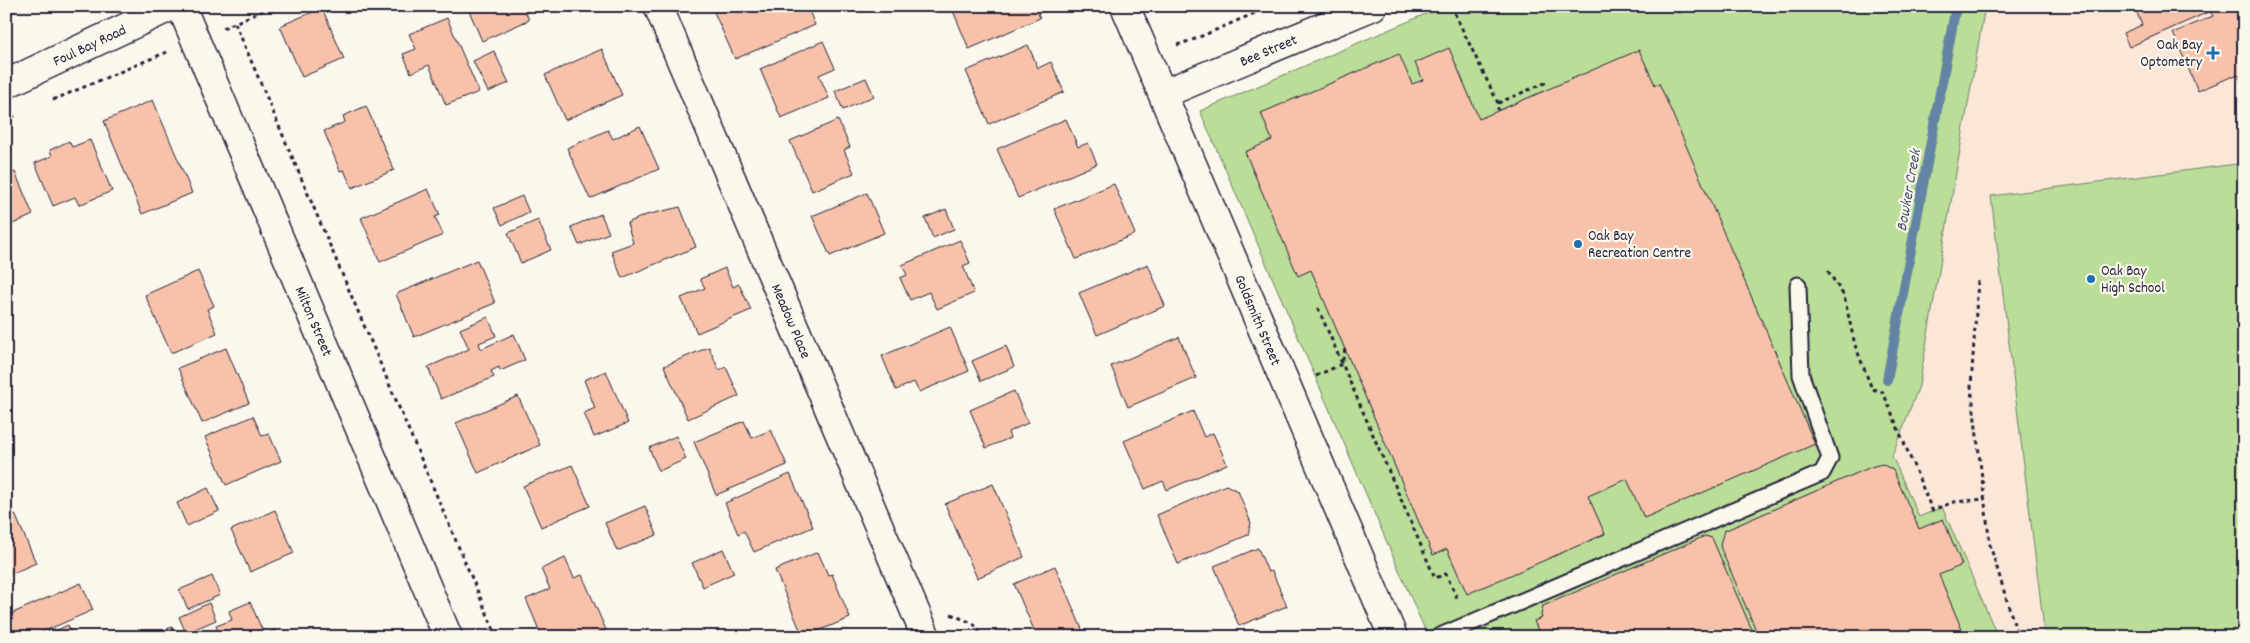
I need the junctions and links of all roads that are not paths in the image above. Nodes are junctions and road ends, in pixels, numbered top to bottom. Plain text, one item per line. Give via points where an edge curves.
1 (172, 6) edge
2 (181, 6) edge
3 (658, 6) edge
4 (1125, 6) edge
5 (1373, 6) edge
6 (6, 84) edge
7 (1163, 94) junction
8 (1798, 285) dead end
9 (1393, 635) edge
10 (448, 637) edge
11 (926, 637) edge
12 (1438, 637) edge

1 - 6 street, Foul Bay Road
2 - 10 street, Milton Street
3 - 11 street, Meadow Place
4 - 7 street, Goldsmith Street
5 - 7 street, Bee Street
7 - 9 street, Goldsmith Street
8 - 12 lane via 1801,375 1830,458 1822,474

